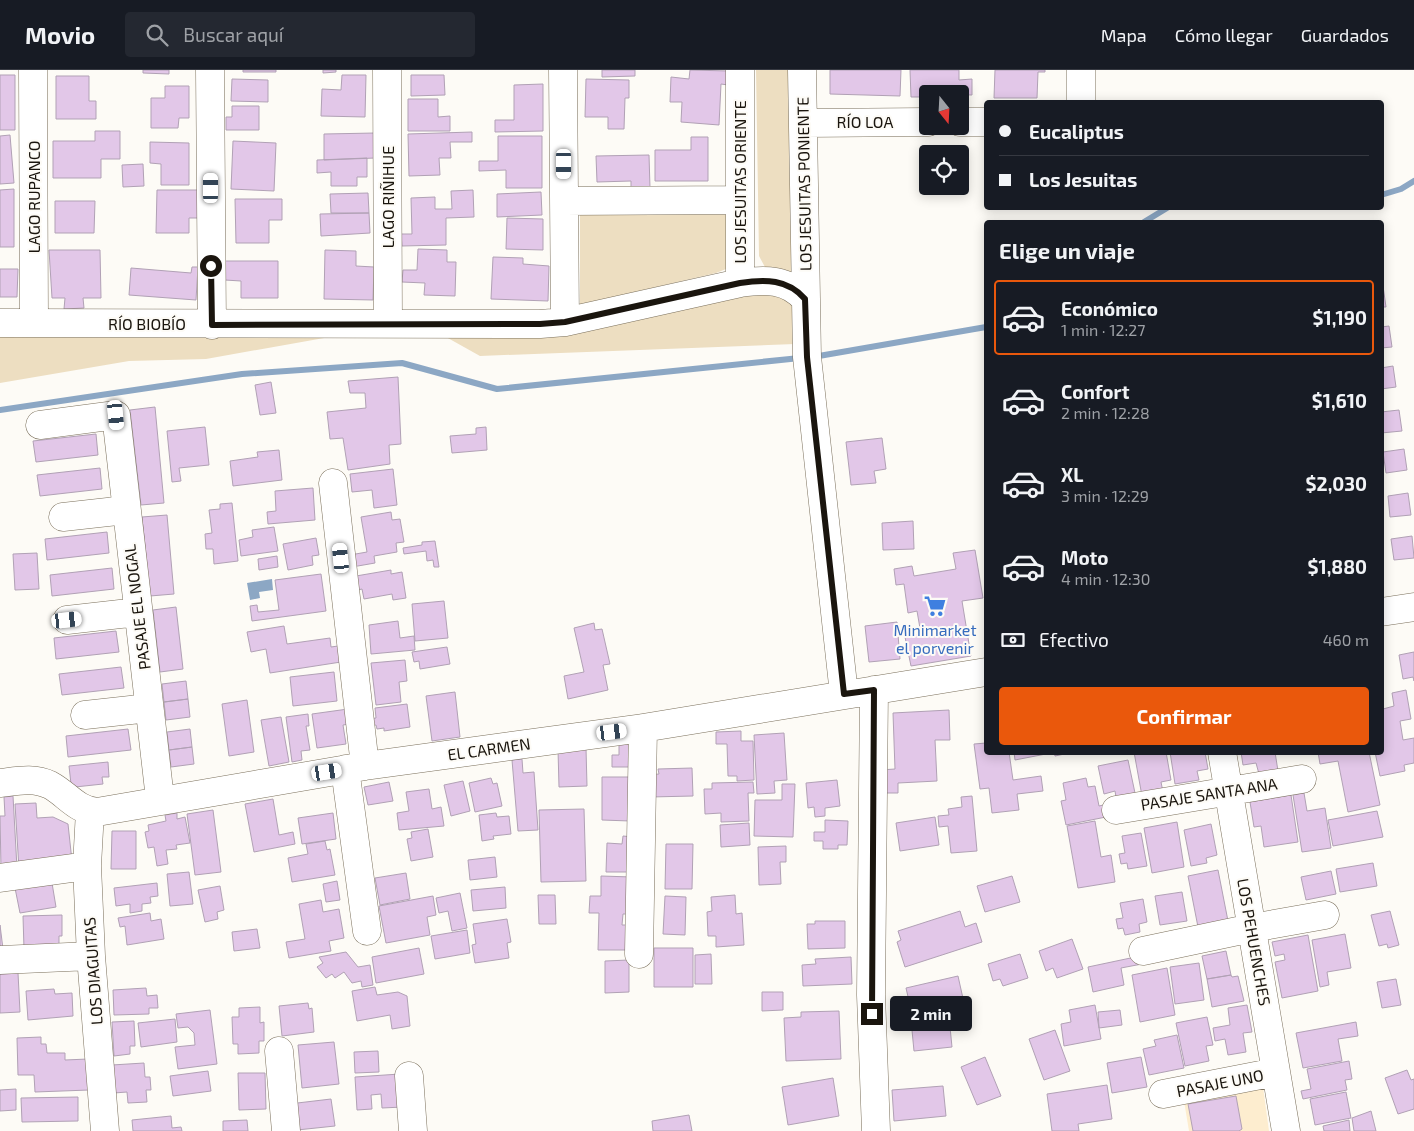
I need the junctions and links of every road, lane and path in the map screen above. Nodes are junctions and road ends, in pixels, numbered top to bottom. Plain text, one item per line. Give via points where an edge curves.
1 (33, 70) edge
2 (210, 70) edge
3 (387, 70) edge
4 (563, 70) edge
5 (740, 70) edge
6 (802, 70) edge
7 (1081, 70) edge
8 (1081, 100) edge
9 (803, 122) junction
10 (919, 122) edge
11 (969, 122) edge
12 (984, 122) edge
13 (740, 200) junction
14 (564, 201) junction
15 (740, 283) junction
16 (805, 299) junction
17 (565, 322) junction
18 (0, 323) edge
19 (34, 323) junction
20 (388, 324) junction
21 (212, 325) junction
22 (40, 425) dead end
23 (333, 483) dead end
24 (126, 510) junction
25 (63, 517) dead end
26 (1414, 606) edge
27 (1384, 610) edge
28 (138, 612) junction
29 (67, 620) dead end
30 (984, 672) edge
31 (874, 690) junction
32 (844, 694) junction
33 (149, 708) junction
34 (85, 715) dead end
35 (643, 728) junction
36 (1222, 755) edge
37 (355, 768) junction
38 (1302, 779) dead end
39 (0, 783) edge
40 (1228, 791) junction
41 (160, 799) junction
42 (1116, 810) dead end
43 (90, 811) junction
44 (87, 866) junction
45 (0, 878) edge
46 (1325, 915) dead end
47 (1252, 928) junction
48 (367, 931) dead end
49 (1143, 951) dead end
50 (640, 954) dead end
51 (92, 956) junction
52 (0, 960) edge
53 (279, 1051) dead end
54 (1276, 1072) junction
55 (409, 1076) dead end
56 (1164, 1094) dead end
57 (105, 1131) edge
58 (286, 1131) edge
59 (413, 1131) edge
60 (876, 1131) edge
61 (1286, 1131) edge

1 - 19 street, LAGO RUPANCO
2 - 21 street
3 - 20 street, LAGO RIÑIHUE
4 - 14 street
5 - 13 street, LOS JESUITAS ORIENTE
6 - 9 street, LOS JESUITAS PONIENTE
7 - 8 street
9 - 10 street, RÍO LOA
9 - 16 street, LOS JESUITAS PONIENTE
11 - 12 street
13 - 14 street
13 - 15 street, LOS JESUITAS ORIENTE
14 - 17 street
15 - 16 street, LOS JESUITAS ORIENTE via 785,284
15 - 17 street, RÍO BIOBÍO
16 - 32 street, LOS JESUITAS PONIENTE via 808,367
17 - 20 street, RÍO BIOBÍO
18 - 19 street, RÍO BIOBÍO
19 - 21 street, RÍO BIOBÍO
20 - 21 street, RÍO BIOBÍO
22 - 24 street, PASAJE EL NOGAL via 116,415
23 - 37 street
24 - 25 street
24 - 28 street, PASAJE EL NOGAL
26 - 27 street
28 - 29 street
28 - 33 street, PASAJE EL NOGAL
30 - 31 street, EL CARMEN
31 - 32 street, EL CARMEN
31 - 60 street via 871,995
32 - 35 street, EL CARMEN
33 - 34 street
33 - 41 street, PASAJE EL NOGAL
35 - 37 street, EL CARMEN
35 - 50 street
36 - 40 street, LOS PEHUENCHES
37 - 41 street, EL CARMEN
37 - 48 street
38 - 40 street, PASAJE SANTA ANA
39 - 43 street via 24,780 50,785 76,805
40 - 42 street, PASAJE SANTA ANA
40 - 47 street, LOS PEHUENCHES
41 - 43 street, EL CARMEN
43 - 44 street, LOS DIAGUITAS
44 - 45 street
44 - 51 street, LOS DIAGUITAS
46 - 47 street
47 - 49 street
47 - 54 street, LOS PEHUENCHES
51 - 52 street
51 - 57 street, LOS DIAGUITAS
53 - 58 street
54 - 56 street, PASAJE UNO
54 - 61 street, LOS PEHUENCHES
55 - 59 street

